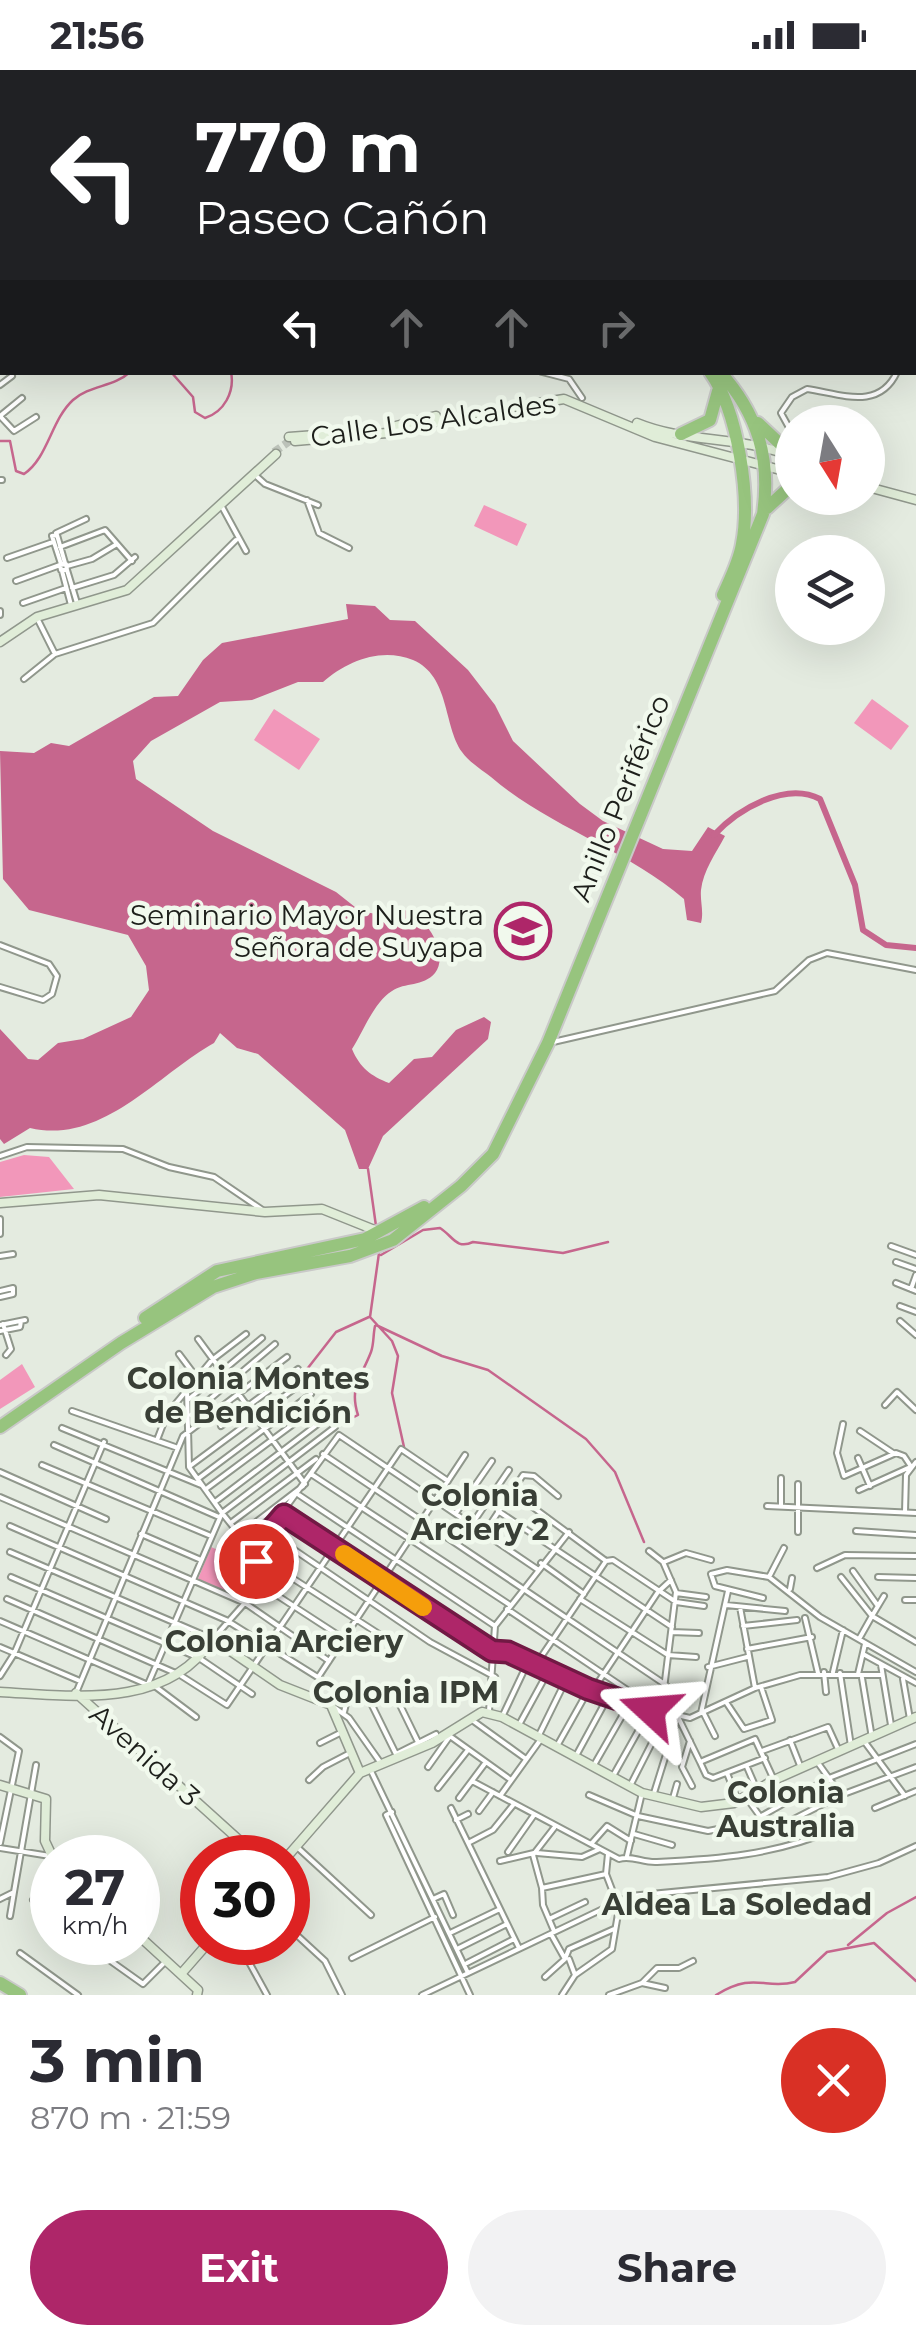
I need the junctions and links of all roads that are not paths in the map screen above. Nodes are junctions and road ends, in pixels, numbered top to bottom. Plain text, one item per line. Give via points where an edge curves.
1 (554, 375) edge
2 (895, 375) edge
3 (12, 376) dead end
4 (716, 376) edge
5 (0, 385) edge
6 (22, 398) dead end
7 (582, 398) junction
8 (788, 405) edge
9 (0, 416) edge
10 (36, 417) dead end
11 (754, 418) junction
12 (681, 434) junction
13 (702, 436) junction
14 (775, 439) edge
15 (284, 445) junction
16 (759, 447) junction
17 (703, 450) junction
18 (775, 451) edge
19 (737, 456) junction
20 (766, 470) junction
21 (775, 471) edge
22 (255, 475) junction
23 (885, 492) edge
24 (775, 497) edge
25 (307, 499) junction
26 (223, 500) junction
27 (916, 500) edge
28 (318, 505) dead end
29 (763, 514) junction
30 (86, 519) dead end
31 (56, 533) junction
32 (236, 540) junction
33 (54, 542) junction
34 (118, 544) junction
35 (60, 547) junction
36 (349, 548) dead end
37 (246, 552) dead end
38 (6, 558) dead end
39 (63, 567) junction
40 (16, 581) dead end
41 (69, 588) junction
42 (107, 597) junction
43 (23, 603) dead end
44 (75, 606) junction
45 (37, 617) junction
46 (0, 642) edge
47 (56, 654) junction
48 (24, 679) dead end
49 (638, 811) junction
50 (613, 872) junction
51 (0, 945) edge
52 (916, 970) edge
53 (0, 987) edge
54 (548, 1043) junction
55 (0, 1156) edge
56 (1, 1203) edge
57 (265, 1212) junction
58 (0, 1219) edge
59 (361, 1230) junction
60 (0, 1234) edge
61 (891, 1246) dead end
62 (350, 1250) junction
63 (14, 1254) dead end
64 (916, 1255) edge
65 (0, 1258) edge
66 (896, 1262) dead end
67 (916, 1272) edge
68 (896, 1283) dead end
69 (913, 1290) edge
70 (900, 1306) dead end
71 (916, 1312) edge
72 (23, 1320) dead end
73 (900, 1321) dead end
74 (2, 1327) edge
75 (246, 1334) dead end
76 (916, 1335) edge
77 (262, 1338) dead end
78 (198, 1339) dead end
79 (275, 1344) dead end
80 (6, 1354) dead end
81 (179, 1354) dead end
82 (287, 1357) dead end
83 (212, 1360) junction
84 (298, 1368) dead end
85 (220, 1372) junction
86 (197, 1378) junction
87 (302, 1383) dead end
88 (229, 1384) junction
89 (188, 1390) junction
90 (311, 1394) dead end
91 (238, 1395) junction
92 (188, 1400) junction
93 (319, 1405) dead end
94 (885, 1405) dead end
95 (246, 1407) junction
96 (916, 1410) edge
97 (72, 1411) dead end
98 (189, 1417) junction
99 (254, 1418) junction
100 (327, 1418) dead end
101 (0, 1423) edge
102 (843, 1424) dead end
103 (221, 1426) dead end
104 (335, 1427) dead end
105 (62, 1428) dead end
106 (263, 1429) junction
107 (860, 1431) dead end
108 (188, 1433) junction
109 (157, 1440) junction
110 (272, 1440) junction
111 (104, 1442) junction
112 (54, 1445) dead end
113 (178, 1448) junction
114 (281, 1451) junction
115 (323, 1454) junction
116 (465, 1454) dead end
117 (892, 1454) junction
118 (858, 1458) dead end
119 (316, 1459) dead end
120 (492, 1461) dead end
121 (288, 1462) junction
122 (95, 1464) junction
123 (42, 1465) dead end
124 (911, 1465) edge
125 (189, 1467) junction
126 (387, 1468) junction
127 (862, 1468) junction
128 (169, 1470) junction
129 (509, 1470) dead end
130 (0, 1472) edge
131 (298, 1474) junction
132 (311, 1474) junction
133 (781, 1478) dead end
134 (198, 1479) junction
135 (448, 1480) junction
136 (86, 1484) junction
137 (305, 1484) junction
138 (798, 1484) dead end
139 (870, 1486) junction
140 (204, 1488) junction
141 (373, 1488) junction
142 (160, 1490) junction
143 (860, 1490) dead end
144 (511, 1491) junction
145 (299, 1494) junction
146 (558, 1496) dead end
147 (0, 1497) edge
148 (436, 1500) junction
149 (214, 1502) junction
150 (767, 1506) dead end
151 (781, 1506) junction
152 (77, 1507) junction
153 (361, 1508) junction
154 (796, 1508) junction
155 (498, 1511) junction
156 (151, 1512) junction
157 (905, 1512) junction
158 (456, 1513) junction
159 (916, 1513) edge
160 (220, 1515) junction
161 (284, 1515) junction
162 (106, 1519) dead end
163 (422, 1520) junction
164 (230, 1523) junction
165 (472, 1524) junction
166 (10, 1526) dead end
167 (68, 1528) junction
168 (348, 1528) junction
169 (856, 1531) dead end
170 (268, 1532) junction
171 (485, 1532) junction
172 (569, 1532) junction
173 (798, 1532) dead end
174 (141, 1534) junction
175 (239, 1535) junction
176 (916, 1535) edge
177 (211, 1536) junction
178 (409, 1539) junction
179 (334, 1548) junction
180 (555, 1548) junction
181 (784, 1548) dead end
182 (58, 1550) junction
183 (649, 1551) dead end
184 (10, 1552) dead end
185 (255, 1554) junction
186 (132, 1556) junction
187 (916, 1556) edge
188 (396, 1559) junction
189 (201, 1560) junction
190 (711, 1560) dead end
191 (606, 1561) junction
192 (663, 1562) junction
193 (541, 1563) junction
194 (320, 1567) junction
195 (817, 1568) dead end
196 (537, 1569) junction
197 (50, 1570) junction
198 (852, 1572) dead end
199 (10, 1576) dead end
200 (123, 1576) junction
201 (841, 1576) dead end
202 (596, 1577) junction
203 (768, 1577) junction
204 (878, 1577) dead end
205 (792, 1578) dead end
206 (916, 1578) edge
207 (382, 1580) junction
208 (671, 1580) junction
209 (193, 1581) junction
210 (255, 1581) junction
211 (307, 1588) junction
212 (524, 1588) junction
213 (790, 1589) junction
214 (728, 1590) junction
215 (41, 1591) junction
216 (658, 1592) junction
217 (676, 1592) junction
218 (884, 1596) dead end
219 (582, 1597) junction
220 (706, 1597) dead end
221 (114, 1598) junction
222 (763, 1598) dead end
223 (369, 1599) junction
224 (7, 1600) dead end
225 (905, 1600) dead end
226 (916, 1600) edge
227 (183, 1602) junction
228 (244, 1602) junction
229 (676, 1602) junction
230 (726, 1605) junction
231 (704, 1606) dead end
232 (878, 1606) junction
233 (294, 1607) junction
234 (508, 1607) junction
235 (740, 1607) junction
236 (646, 1610) junction
237 (785, 1611) dead end
238 (32, 1612) junction
239 (872, 1616) junction
240 (106, 1618) junction
241 (805, 1618) dead end
242 (568, 1619) junction
243 (226, 1620) junction
244 (356, 1620) junction
245 (797, 1620) dead end
246 (0, 1622) edge
247 (174, 1624) junction
248 (280, 1626) junction
249 (495, 1626) junction
250 (743, 1626) junction
251 (671, 1629) junction
252 (843, 1630) junction
253 (24, 1633) junction
254 (630, 1633) junction
255 (700, 1633) dead end
256 (378, 1634) dead end
257 (812, 1636) junction
258 (97, 1639) junction
259 (213, 1639) junction
260 (859, 1639) junction
261 (344, 1640) junction
262 (554, 1640) junction
263 (916, 1642) edge
264 (166, 1643) junction
265 (866, 1643) junction
266 (356, 1646) dead end
267 (0, 1647) edge
268 (267, 1647) junction
269 (748, 1649) junction
270 (495, 1652) junction
271 (617, 1652) junction
272 (14, 1654) junction
273 (863, 1654) junction
274 (668, 1655) junction
275 (696, 1657) dead end
276 (749, 1657) junction
277 (199, 1658) junction
278 (88, 1660) junction
279 (528, 1660) junction
280 (329, 1661) junction
281 (157, 1664) junction
282 (537, 1664) junction
283 (881, 1665) junction
284 (254, 1666) junction
285 (708, 1667) junction
286 (548, 1670) junction
287 (1, 1672) edge
288 (821, 1672) junction
289 (916, 1672) edge
290 (604, 1673) junction
291 (837, 1673) junction
292 (180, 1674) junction
293 (860, 1675) junction
294 (882, 1675) junction
295 (495, 1677) junction
296 (318, 1678) junction
297 (903, 1678) junction
298 (566, 1680) junction
299 (80, 1681) junction
300 (916, 1682) edge
301 (150, 1687) junction
302 (240, 1687) junction
303 (665, 1687) junction
304 (758, 1688) junction
305 (364, 1689) dead end
306 (591, 1690) junction
307 (0, 1692) edge
308 (826, 1692) dead end
309 (76, 1694) junction
310 (252, 1694) dead end
311 (689, 1694) dead end
312 (608, 1696) junction
313 (726, 1702) junction
314 (399, 1704) dead end
315 (628, 1704) junction
316 (331, 1705) junction
317 (650, 1710) junction
318 (489, 1711) junction
319 (344, 1712) junction
320 (702, 1713) junction
321 (660, 1714) junction
322 (678, 1716) junction
323 (196, 1717) dead end
324 (468, 1717) junction
325 (502, 1717) junction
326 (913, 1718) edge
327 (519, 1726) junction
328 (892, 1730) junction
329 (340, 1733) junction
330 (436, 1734) dead end
331 (449, 1735) junction
332 (715, 1736) dead end
333 (539, 1738) junction
334 (868, 1739) junction
335 (0, 1740) edge
336 (790, 1740) junction
337 (690, 1741) junction
338 (418, 1742) junction
339 (320, 1744) dead end
340 (916, 1744) edge
341 (851, 1746) junction
342 (556, 1747) junction
343 (468, 1750) junction
344 (762, 1751) junction
345 (838, 1751) junction
346 (350, 1753) junction
347 (396, 1754) junction
348 (576, 1756) junction
349 (765, 1758) junction
350 (526, 1759) junction
351 (879, 1760) junction
352 (816, 1761) junction
353 (380, 1762) junction
354 (486, 1762) junction
355 (700, 1762) junction
356 (746, 1765) junction
357 (36, 1766) dead end
358 (428, 1766) dead end
359 (593, 1766) junction
360 (916, 1767) edge
361 (801, 1768) junction
362 (371, 1771) junction
363 (360, 1773) junction
364 (727, 1773) junction
365 (612, 1777) junction
366 (892, 1777) junction
367 (829, 1778) junction
368 (309, 1780) dead end
369 (511, 1780) junction
370 (774, 1780) junction
371 (472, 1781) junction
372 (677, 1784) dead end
373 (0, 1785) edge
374 (692, 1786) dead end
375 (629, 1787) junction
376 (11, 1788) junction
377 (438, 1788) dead end
378 (757, 1790) junction
379 (916, 1791) edge
380 (34, 1792) junction
381 (493, 1792) junction
382 (642, 1793) junction
383 (590, 1794) dead end
384 (500, 1796) junction
385 (842, 1796) junction
386 (905, 1796) junction
387 (653, 1797) junction
388 (459, 1798) dead end
389 (742, 1799) junction
390 (672, 1801) junction
391 (514, 1804) junction
392 (451, 1808) dead end
393 (875, 1808) dead end
394 (479, 1811) dead end
395 (392, 1812) junction
396 (468, 1814) dead end
397 (535, 1814) junction
398 (3, 1816) edge
399 (638, 1816) junction
400 (760, 1816) junction
401 (456, 1820) junction
402 (556, 1826) junction
403 (833, 1830) dead end
404 (45, 1835) edge
405 (234, 1835) edge
406 (306, 1835) edge
407 (633, 1837) junction
408 (468, 1844) junction
409 (590, 1844) junction
410 (0, 1846) edge
411 (672, 1846) dead end
412 (916, 1846) edge
413 (600, 1849) junction
414 (22, 1851) junction
415 (508, 1852) dead end
416 (30, 1853) edge
417 (535, 1853) junction
418 (608, 1854) junction
419 (627, 1856) junction
420 (310, 1858) edge
421 (500, 1861) dead end
422 (606, 1874) junction
423 (542, 1888) junction
424 (14, 1892) junction
425 (0, 1899) edge
426 (433, 1900) junction
427 (585, 1902) dead end
428 (615, 1902) junction
429 (500, 1910) junction
430 (453, 1914) dead end
431 (371, 1915) dead end
432 (10, 1916) dead end
433 (435, 1918) junction
434 (549, 1919) junction
435 (507, 1924) junction
436 (614, 1928) junction
437 (553, 1933) junction
438 (446, 1935) junction
439 (514, 1939) junction
440 (310, 1948) edge
441 (460, 1948) dead end
442 (519, 1948) junction
443 (20, 1952) dead end
444 (160, 1956) edge
445 (352, 1958) dead end
446 (567, 1959) junction
447 (693, 1960) dead end
448 (166, 1962) junction
449 (467, 1963) dead end
450 (112, 1965) edge
451 (189, 1965) edge
452 (251, 1965) edge
453 (181, 1974) junction
454 (465, 1974) junction
455 (575, 1975) junction
456 (545, 1977) dead end
457 (642, 1983) junction
458 (0, 1984) edge
459 (665, 1988) dead end
460 (200, 1994) edge
461 (20, 1995) edge
462 (78, 1995) edge
463 (267, 1995) edge
464 (342, 1995) edge
465 (422, 1995) edge
466 (470, 1995) edge
467 (562, 1995) edge
468 (609, 1995) edge

1 - 7 street via 569,379
2 - 8 street via 888,389 868,399 807,390
3 - 5 street
4 - 11 highway, Anillo Periférico
4 - 12 highway via 710,420
4 - 19 highway
6 - 9 street
7 - 12 street, Calle Los Alcaldes via 655,431
7 - 15 street, Calle Los Alcaldes via 543,397
9 - 10 street via 14,431
11 - 14 highway
11 - 16 highway, Anillo Periférico
12 - 13 street, Calle Los Alcaldes
13 - 17 street via 710,444
13 - 19 street, Calle Los Alcaldes
15 - 17 street, Calle Los Alcaldes via 564,399
15 - 22 street
15 - 26 street, Calle Los Alcaldes
15 - 42 street, Calle Los Alcaldes
16 - 18 street
16 - 19 highway
16 - 19 highway
16 - 20 highway, Anillo Periférico
17 - 19 street, Calle Los Alcaldes
19 - 20 street
19 - 49 highway, Anillo Periférico via 746,516 742,550
20 - 21 street
20 - 29 highway, Anillo Periférico
22 - 25 street
22 - 26 street
23 - 27 street
24 - 29 highway
25 - 28 street
25 - 36 street via 319,533
26 - 32 street
26 - 42 street, Calle Los Alcaldes via 131,586
29 - 49 highway, Anillo Periférico
30 - 31 street
31 - 33 street
31 - 35 street
32 - 37 street
32 - 47 street via 152,623
33 - 38 street
33 - 39 street
34 - 35 street via 105,530
34 - 39 street
34 - 41 street via 134,559 105,579
35 - 39 street
39 - 40 street
39 - 41 street
41 - 43 street
41 - 44 street
42 - 44 street, Calle Los Alcaldes
44 - 45 street, Calle Los Alcaldes
45 - 46 street, Calle Los Alcaldes
45 - 47 street
47 - 48 street
49 - 50 highway, Anillo Periférico
50 - 54 highway, Anillo Periférico
50 - 59 highway, Anillo Periférico via 495,1138 458,1182 386,1231
51 - 53 street via 49,964 57,976 57,986 43,1000
52 - 54 street via 827,953 775,991
54 - 62 highway, Anillo Periférico via 515,1117 478,1170 404,1232
55 - 57 street via 27,1147 123,1149 214,1177
56 - 57 street via 99,1194
57 - 59 street via 322,1209
58 - 60 street
59 - 62 highway
61 - 64 street
62 - 101 highway, Anillo Periférico via 202,1277
63 - 65 street
66 - 67 street
67 - 69 street
68 - 69 street
70 - 71 street
72 - 74 street
73 - 76 street
74 - 80 street via 11,1348
75 - 83 street
77 - 85 street
78 - 83 street
79 - 88 street
81 - 86 street
82 - 91 street
83 - 85 street
83 - 86 street
84 - 95 street
85 - 88 street
85 - 92 street
86 - 89 street
87 - 99 street
88 - 91 street
88 - 98 street
89 - 92 street
89 - 109 street via 167,1414
90 - 106 street
91 - 95 street
91 - 108 street
92 - 98 street
93 - 110 street
94 - 96 street via 897,1392
95 - 99 street
95 - 103 street
97 - 109 street
98 - 108 street
99 - 106 street
99 - 125 street
100 - 114 street
102 - 127 street via 837,1453 844,1476
104 - 121 street
105 - 111 street
106 - 110 street
106 - 134 street
107 - 117 street
108 - 113 street
108 - 125 street
109 - 113 street
110 - 114 street
110 - 140 street
111 - 122 street
111 - 128 street
112 - 122 street
113 - 128 street
114 - 121 street
114 - 149 street
115 - 126 street via 342,1436
115 - 132 street
115 - 141 street
116 - 135 street
117 - 124 street
117 - 127 street
118 - 127 street
119 - 131 street
120 - 158 street
121 - 131 street
121 - 160 street
122 - 136 street
122 - 142 street
123 - 136 street
124 - 139 street
124 - 157 street
125 - 134 street
126 - 135 street via 402,1448
126 - 141 street
126 - 148 street
127 - 139 street
128 - 140 street
128 - 142 street
129 - 165 street
130 - 152 street
131 - 137 street
131 - 164 street
132 - 137 street
132 - 153 street
133 - 151 street
134 - 140 street
135 - 148 street
136 - 152 street
136 - 156 street
137 - 145 street
137 - 175 street
138 - 154 street
139 - 143 street
140 - 149 street
141 - 153 street
141 - 163 street
142 - 156 street
142 - 160 street
144 - 146 street via 528,1474
144 - 155 street
144 - 172 street
145 - 161 street
145 - 168 street
147 - 167 street
148 - 158 street
148 - 163 street
149 - 160 street
150 - 151 street
151 - 154 street
152 - 162 street
152 - 167 street
153 - 168 street
153 - 178 street
154 - 157 street
154 - 173 street
155 - 171 street
155 - 180 street
156 - 174 street
156 - 177 street
157 - 159 street
158 - 165 street
160 - 164 street
160 - 177 street
161 - 170 street
161 - 179 street
163 - 178 street
163 - 212 street
164 - 175 street
165 - 171 street
166 - 182 street
167 - 182 street
167 - 186 street
168 - 179 street
168 - 188 street
169 - 176 street
170 - 185 street
170 - 194 street
171 - 196 street
172 - 180 street
172 - 191 street
174 - 186 street
174 - 189 street
175 - 185 street
177 - 189 street
178 - 188 street
178 - 234 street
179 - 194 street
179 - 207 street
180 - 193 street
180 - 202 street
181 - 203 street
182 - 197 street
182 - 200 street
183 - 192 street
184 - 197 street
185 - 210 street
185 - 211 street
186 - 200 street
186 - 209 street
187 - 195 street via 845,1555
188 - 207 street
188 - 249 street
189 - 209 street
190 - 192 street via 686,1554
191 - 202 street
191 - 216 street
192 - 208 street
193 - 196 street
193 - 219 street
194 - 211 street
194 - 223 street
196 - 212 street
197 - 215 street
197 - 221 street
198 - 232 street
199 - 215 street
200 - 221 street
200 - 227 street
201 - 239 street
202 - 219 street
202 - 236 street
203 - 213 street
203 - 214 street via 714,1570 712,1585
204 - 206 street
205 - 213 street
207 - 223 street
207 - 270 street
208 - 216 street
208 - 217 street
209 - 227 street
209 - 228 street
210 - 228 street
210 - 233 street
211 - 233 street
211 - 244 street
212 - 234 street
212 - 242 street
213 - 252 street
214 - 222 street
214 - 230 street
215 - 238 street
215 - 240 street
216 - 229 street
216 - 236 street
217 - 220 street
217 - 229 street
218 - 232 street
219 - 242 street
219 - 254 street
221 - 240 street
221 - 247 street
223 - 244 street
223 - 295 street
224 - 238 street
225 - 226 street
227 - 243 street
227 - 247 street
228 - 243 street
228 - 248 street
229 - 231 street
229 - 251 street
230 - 235 street
230 - 285 street
232 - 239 street
233 - 248 street
233 - 261 street
234 - 249 street
234 - 262 street
235 - 237 street
235 - 250 street
236 - 251 street
236 - 254 street
238 - 253 street
238 - 258 street
239 - 260 street
239 - 263 street
240 - 258 street
240 - 264 street
241 - 257 street
242 - 262 street
242 - 271 street
243 - 259 street
243 - 268 street
244 - 256 street
244 - 261 street
245 - 250 street
246 - 253 street
247 - 259 street
247 - 264 street
248 - 268 street
248 - 280 street
249 - 270 street
250 - 269 street
251 - 255 street
251 - 274 street
252 - 260 street
252 - 291 street
253 - 272 street
253 - 278 street
254 - 271 street
254 - 274 street
257 - 269 street
257 - 288 street
258 - 278 street
258 - 281 street
259 - 277 street
259 - 284 street
260 - 265 street
261 - 266 street
261 - 280 street
262 - 282 street
262 - 290 street
264 - 277 street
264 - 281 street
265 - 273 street
265 - 289 street
267 - 272 street
268 - 284 street
268 - 296 street
269 - 276 street
270 - 279 street
270 - 295 street
271 - 290 street
271 - 303 street
272 - 287 street
272 - 299 street
273 - 283 street
273 - 293 street
274 - 275 street
274 - 303 street
276 - 285 street
276 - 304 street
277 - 292 street
277 - 302 street
278 - 299 street
278 - 301 street
279 - 282 street
279 - 325 street
280 - 296 street
281 - 292 street
281 - 301 street
282 - 286 street
283 - 294 street
283 - 297 street
284 - 302 street
284 - 316 street via 291,1691
285 - 320 street
286 - 298 street
286 - 327 street
288 - 291 street
288 - 304 street
288 - 308 street
290 - 306 street
290 - 321 street
291 - 293 street
291 - 341 street
292 - 301 street
292 - 302 street via 225,1706
293 - 294 street
293 - 334 street
294 - 328 street
295 - 318 street
296 - 319 street via 348,1696
297 - 300 street
297 - 326 street
298 - 306 street
298 - 333 street
299 - 309 street
301 - 309 street
301 - 323 street
302 - 310 street
303 - 311 street
303 - 321 street
304 - 313 street
304 - 313 street via 772,1720 744,1728
305 - 347 street
306 - 312 street
306 - 342 street
307 - 309 street
309 - 405 street, Avenida 3
312 - 315 street
312 - 348 street
313 - 320 street
314 - 338 street
315 - 317 street
315 - 359 street
316 - 319 street
316 - 329 street
317 - 321 street
317 - 365 street
318 - 324 street
318 - 325 street
319 - 353 street
320 - 322 street
320 - 332 street
321 - 322 street
321 - 375 street via 660,1727
322 - 337 street
322 - 387 street
324 - 331 street
324 - 350 street
325 - 327 street
326 - 328 street
327 - 333 street
328 - 334 street
329 - 339 street
329 - 346 street
330 - 338 street
331 - 343 street
331 - 358 street
331 - 362 street
333 - 342 street
333 - 350 street
334 - 341 street
334 - 351 street
335 - 376 street via 20,1750
336 - 344 street
336 - 345 street via 828,1727
336 - 361 street
337 - 355 street
337 - 374 street via 682,1768
338 - 347 street
340 - 351 street
341 - 345 street
342 - 348 street
343 - 354 street
343 - 377 street
344 - 349 street
344 - 355 street via 753,1740
345 - 352 street
346 - 363 street
346 - 368 street
347 - 353 street
348 - 359 street
349 - 356 street
349 - 370 street
350 - 369 street
351 - 366 street
351 - 367 street
352 - 361 street
352 - 367 street
353 - 363 street
354 - 369 street
354 - 371 street
355 - 364 street via 708,1778
356 - 364 street
356 - 378 street
357 - 380 street
359 - 365 street
360 - 366 street
361 - 370 street
362 - 363 street
362 - 395 street
363 - 406 street
364 - 389 street
365 - 375 street
366 - 385 street
366 - 386 street
367 - 385 street
367 - 400 street
369 - 384 street
370 - 378 street
371 - 381 street
371 - 388 street
372 - 390 street
373 - 376 street
375 - 382 street
376 - 380 street
376 - 398 street
378 - 389 street
379 - 386 street
380 - 404 street via 48,1804
380 - 414 street
381 - 384 street
381 - 394 street
382 - 387 street
382 - 399 street
383 - 399 street
384 - 391 street
385 - 400 street via 778,1827
386 - 393 street
387 - 390 street
389 - 390 street via 701,1807
389 - 400 street
391 - 397 street
391 - 408 street via 493,1830
392 - 401 street
395 - 426 street
395 - 433 street via 386,1815
396 - 401 street
397 - 402 street
397 - 415 street
398 - 410 street
399 - 400 street via 708,1831
399 - 407 street
401 - 408 street
402 - 409 street
402 - 417 street
403 - 419 street via 730,1858 658,1862
407 - 409 street via 607,1826
407 - 411 street
407 - 419 street
408 - 429 street
409 - 413 street
410 - 414 street
412 - 428 street via 828,1877 715,1885
413 - 417 street via 572,1858
413 - 418 street
414 - 416 street
414 - 424 street
417 - 421 street
417 - 423 street
418 - 419 street
418 - 422 street
420 - 431 street
422 - 423 street
422 - 428 street
423 - 434 street
424 - 425 street
424 - 432 street
426 - 430 street via 444,1894
426 - 438 street
427 - 434 street
428 - 436 street
428 - 437 street
429 - 435 street
429 - 438 street
433 - 438 street
433 - 445 street
434 - 437 street
435 - 439 street
435 - 441 street
436 - 446 street via 570,1948
436 - 455 street via 610,1953
437 - 442 street
437 - 446 street
438 - 454 street
439 - 442 street
439 - 449 street
440 - 464 street
442 - 454 street
443 - 462 street
444 - 448 street
446 - 455 street
446 - 456 street
447 - 457 street via 657,1968
448 - 450 street via 143,1984
448 - 453 street
451 - 453 street
452 - 463 street
453 - 460 street
454 - 465 street
454 - 466 street
455 - 467 street
457 - 459 street
457 - 468 street
458 - 461 highway

